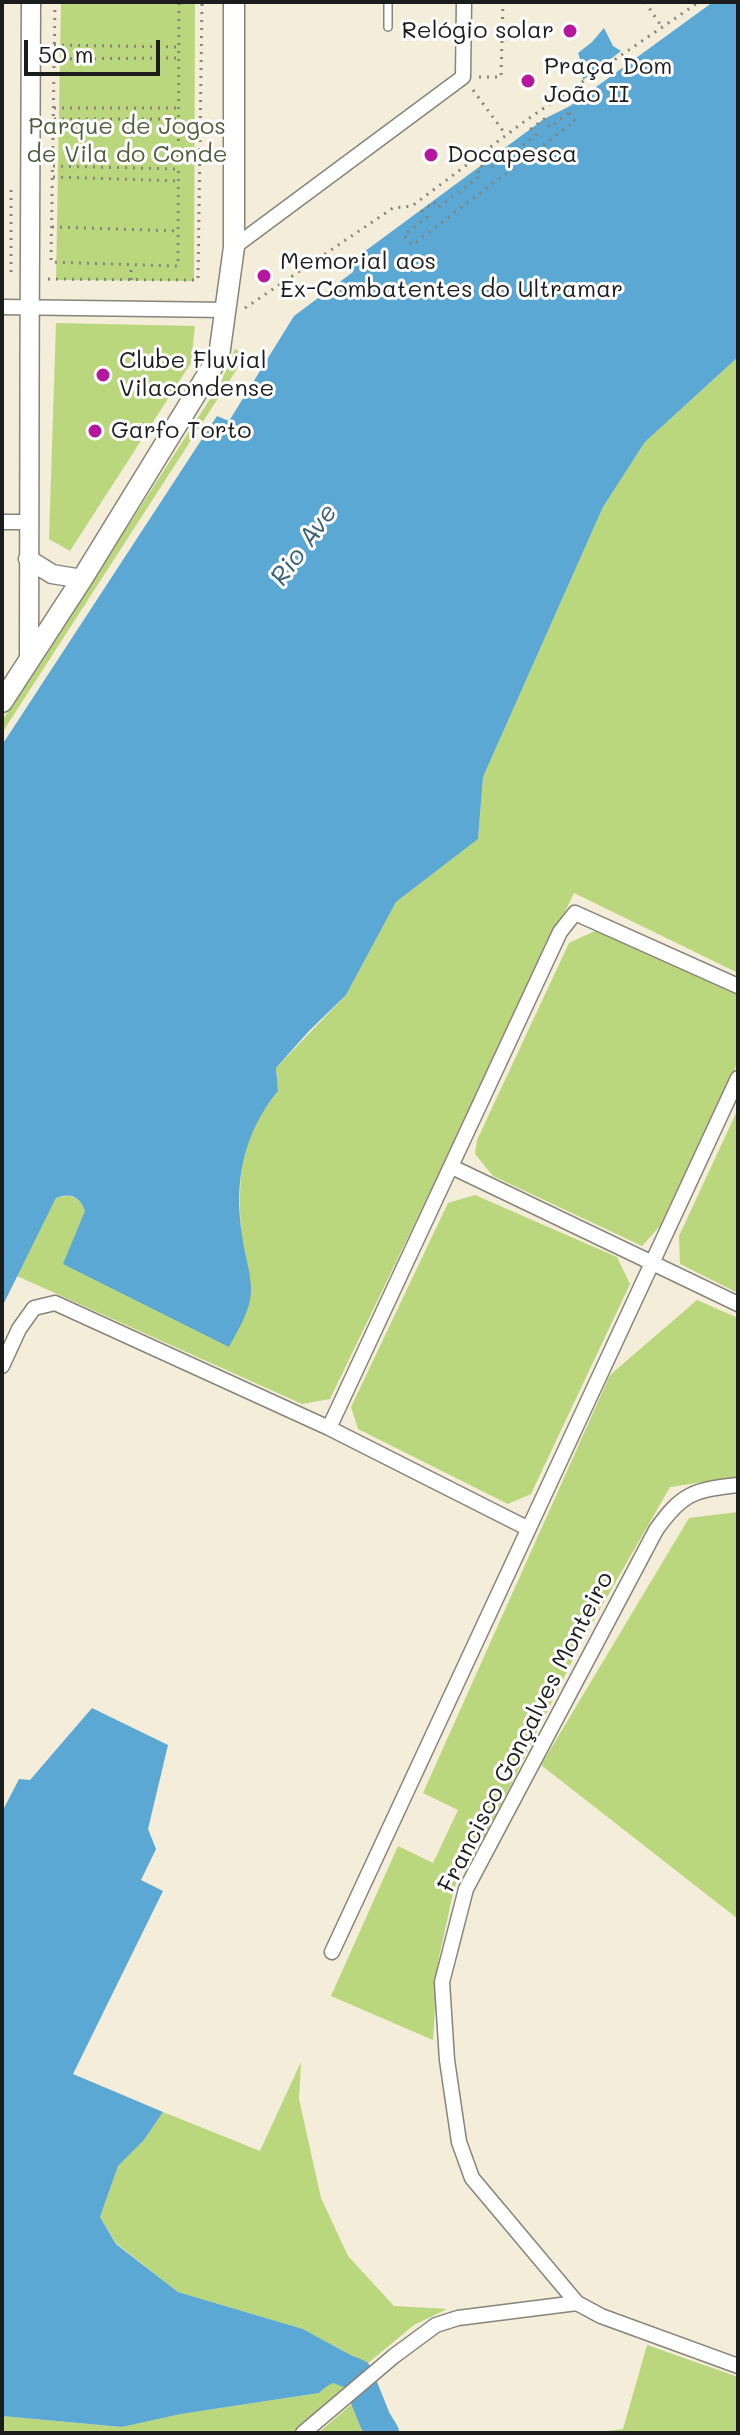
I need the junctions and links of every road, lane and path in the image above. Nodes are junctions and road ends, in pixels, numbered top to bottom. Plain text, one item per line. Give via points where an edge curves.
1 (31, 2) edge
2 (55, 2) edge
3 (179, 2) edge
4 (202, 2) edge
5 (234, 2) edge
6 (388, 2) edge
7 (464, 2) edge
8 (503, 2) edge
9 (645, 2) edge
10 (699, 2) edge
11 (388, 27) dead end
12 (662, 27) junction
13 (54, 45) junction
14 (135, 46) junction
15 (179, 47) junction
16 (132, 58) junction
17 (179, 58) junction
18 (54, 59) junction
19 (463, 77) junction
20 (54, 108) junction
21 (134, 108) junction
22 (179, 108) junction
23 (54, 119) junction
24 (131, 119) junction
25 (179, 119) junction
26 (525, 121) junction
27 (531, 129) junction
28 (506, 135) junction
29 (53, 166) junction
30 (179, 169) junction
31 (53, 177) junction
32 (179, 181) junction
33 (52, 227) junction
34 (179, 231) junction
35 (234, 247) junction
36 (131, 264) junction
37 (48, 279) dead end
38 (131, 280) junction
39 (2, 307) edge
40 (32, 307) junction
41 (225, 316) junction
42 (2, 522) edge
43 (27, 522) junction
44 (28, 559) junction
45 (82, 579) junction
46 (29, 661) junction
47 (2, 702) edge
48 (738, 986) edge
49 (738, 1078) edge
50 (452, 1167) junction
51 (652, 1261) junction
52 (738, 1304) edge
53 (2, 1366) edge
54 (329, 1428) junction
55 (738, 1485) edge
56 (527, 1528) junction
57 (332, 1952) dead end
58 (577, 2303) junction
59 (738, 2366) edge
60 (303, 2433) edge

1 - 40 street
2 - 13 path
3 - 15 path
4 - 38 path via 198,280
5 - 35 main road
6 - 11 lane
7 - 19 street
8 - 19 path via 501,77
9 - 12 path
10 - 12 path
12 - 26 path
13 - 14 path
13 - 18 path
14 - 15 path
14 - 16 path
15 - 17 path
16 - 17 path
16 - 18 path
17 - 22 path
18 - 20 path
19 - 28 path
19 - 35 street
20 - 21 path
20 - 23 path
21 - 22 path
21 - 24 path
22 - 25 path
23 - 24 path
23 - 29 path
24 - 25 path
25 - 30 path
26 - 27 path
26 - 28 path
27 - 27 path via 536,135 493,168 489,161 477,170 481,175 438,208 434,202 422,211 427,217 404,235 412,245 575,121 569,113 550,127 544,119
28 - 41 path via 412,206 393,208
29 - 30 path
29 - 31 path
30 - 32 path
31 - 32 path
31 - 33 path
32 - 34 path
33 - 34 path
33 - 36 path via 51,262
34 - 36 path via 178,266
35 - 41 main road
36 - 38 path
37 - 38 path
39 - 40 street
40 - 41 street
40 - 43 street
41 - 45 main road via 213,369
42 - 43 street
43 - 44 street
44 - 45 street via 52,574
44 - 46 street
45 - 46 main road
46 - 47 main road
48 - 50 street via 575,913 560,932
49 - 51 street
50 - 51 street
50 - 54 street
51 - 52 street
51 - 56 street
53 - 54 street via 34,1308 55,1303
54 - 56 street
55 - 58 street, Francisco Gonçalves Monteiro via 691,1493 656,1530 466,1889 442,1982 452,2102 466,2166
56 - 57 street
58 - 59 street
58 - 60 street via 444,2321

